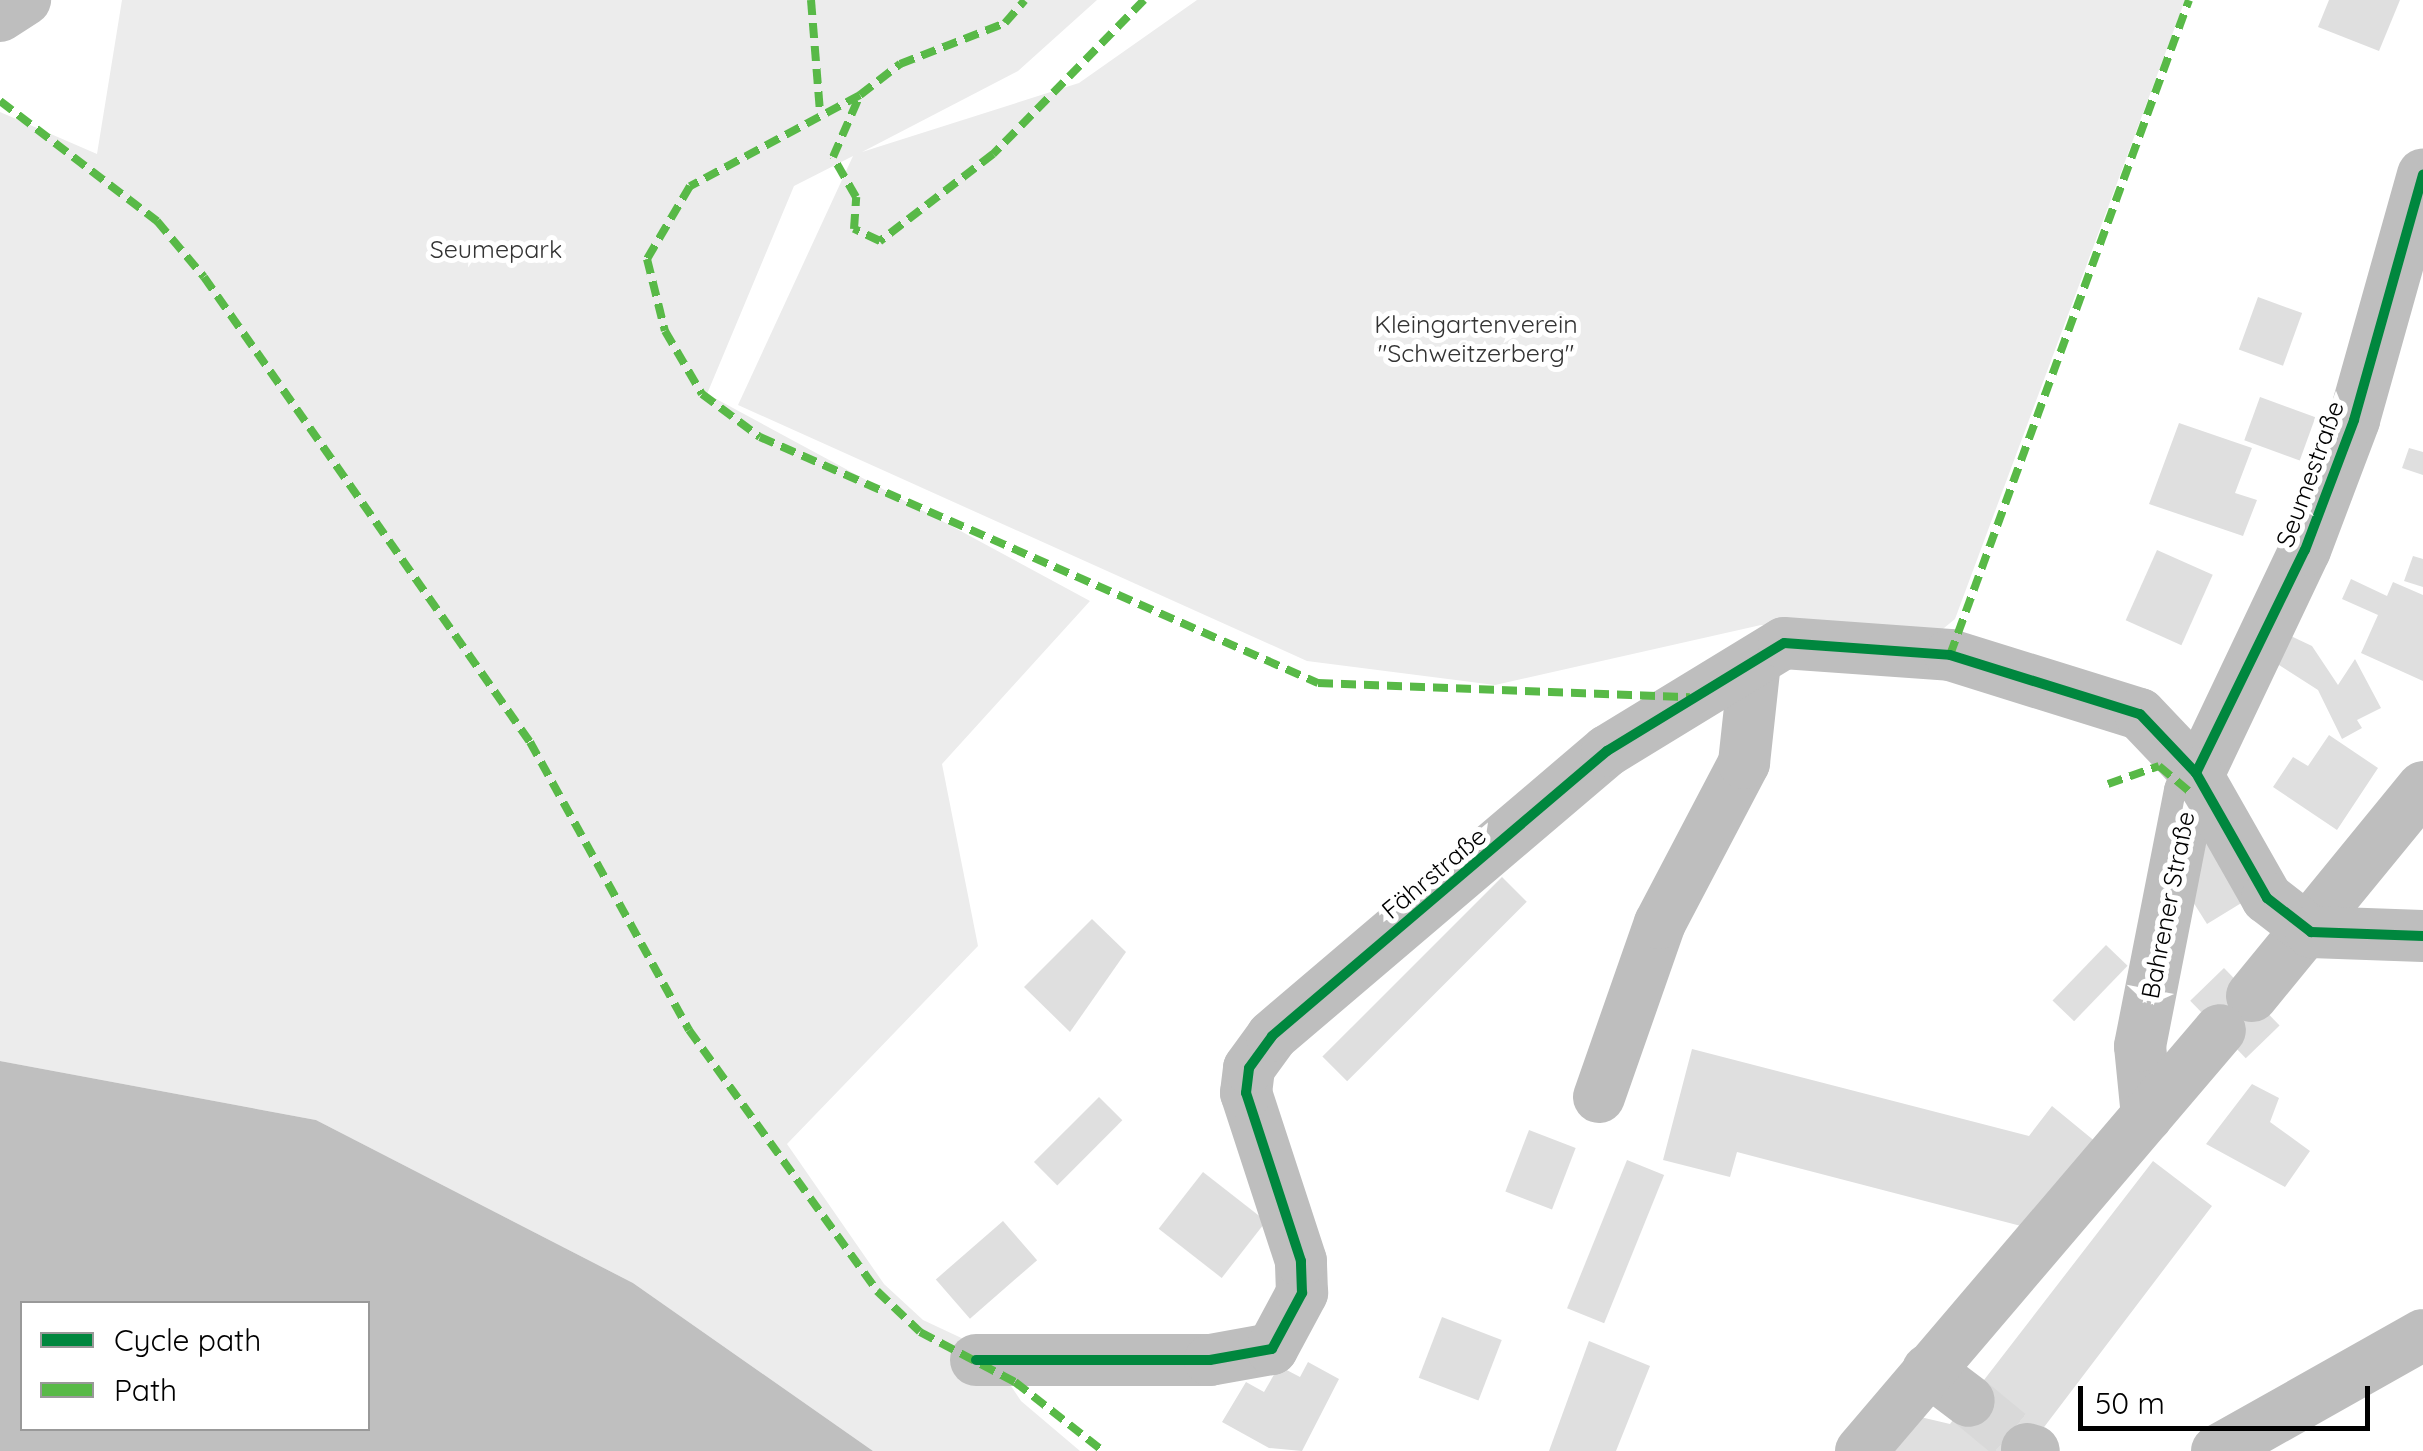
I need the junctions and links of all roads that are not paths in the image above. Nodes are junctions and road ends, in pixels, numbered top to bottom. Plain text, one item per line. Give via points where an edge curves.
1 (25, 0) edge
2 (0, 16) edge
3 (2423, 174) edge
4 (1755, 662) junction
5 (2196, 772) junction
6 (2423, 787) edge
7 (2311, 932) junction
8 (2423, 936) edge
9 (1599, 1097) dead end
10 (2147, 1116) junction
11 (2423, 1335) edge
12 (976, 1360) dead end
13 (1928, 1370) junction
14 (1969, 1401) tunnel mouth
15 (1861, 1451) edge
16 (2217, 1451) edge

1 - 2 street
3 - 5 street, Seumestraße via 2354,420 2305,550
4 - 5 street, Fährstraße via 1784,643 1950,656 2140,714
4 - 9 street via 1744,763 1660,923
4 - 12 street, Fährstraße via 1608,751 1261,1052 1246,1092 1301,1261 1294,1319 1272,1349 1210,1360
5 - 7 street, Bahrener Straße via 2267,898
5 - 10 street, Bahrener Straße via 2140,1046 2138,1093
6 - 7 street
7 - 8 street
7 - 10 street
10 - 13 street
11 - 16 street
13 - 14 street
13 - 15 street

